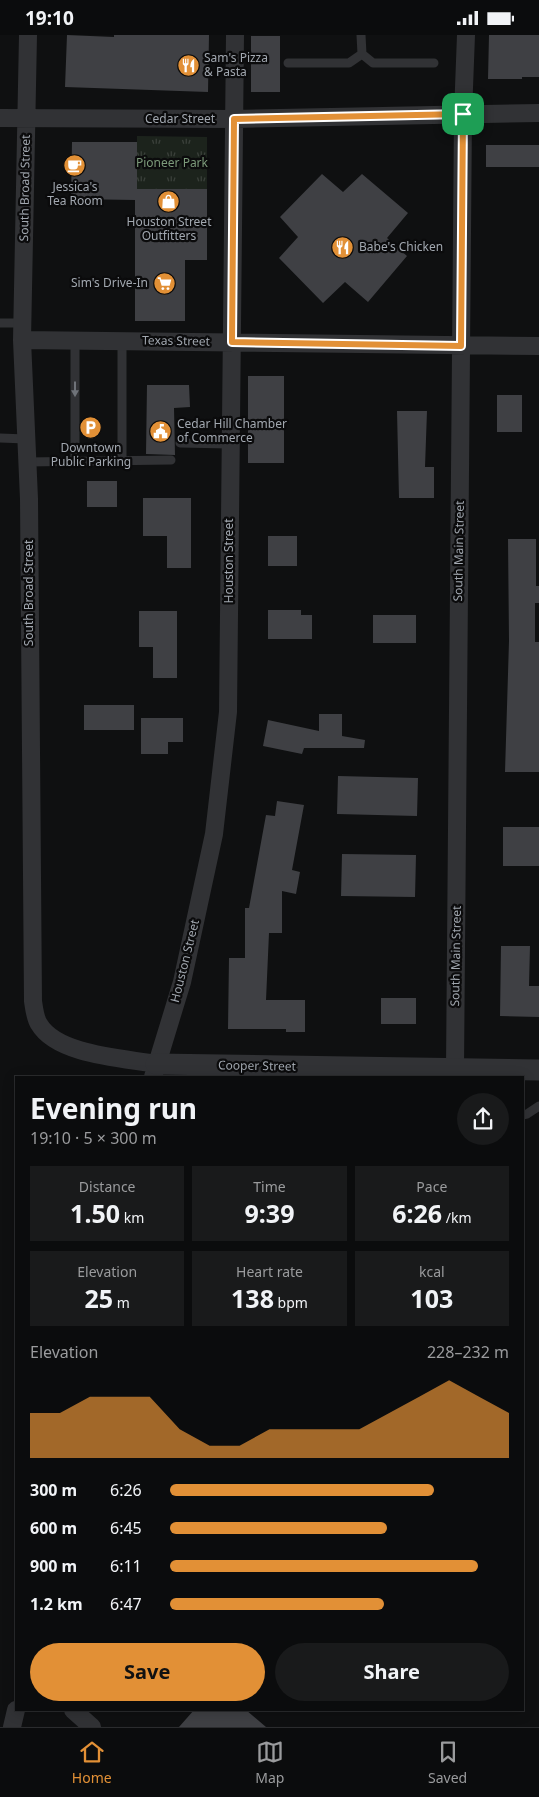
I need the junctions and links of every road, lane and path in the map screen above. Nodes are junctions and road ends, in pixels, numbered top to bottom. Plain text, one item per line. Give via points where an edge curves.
1 (28, 35) edge
2 (234, 35) edge
3 (361, 35) edge
4 (466, 35) edge
5 (362, 54) junction
6 (288, 63) dead end
7 (434, 63) dead end
8 (539, 113) edge
9 (463, 114) junction
10 (0, 119) edge
11 (27, 119) junction
12 (234, 119) junction
13 (0, 323) edge
14 (22, 331) junction
15 (75, 340) junction
16 (122, 341) junction
17 (232, 342) junction
18 (461, 346) junction
19 (539, 346) edge
20 (0, 438) edge
21 (26, 439) junction
22 (180, 443) dead end
23 (229, 444) junction
24 (75, 460) junction
25 (122, 460) junction
26 (171, 460) dead end
27 (26, 462) junction
28 (539, 1070) edge
29 (154, 1071) edge
30 (452, 1073) edge
31 (539, 1106) edge
32 (524, 1115) edge
33 (16, 1711) edge
34 (74, 1711) edge
35 (12, 1727) edge
36 (92, 1727) edge

1 - 11 street, South Broad Street
2 - 12 street, Houston Street
3 - 5 lane
4 - 9 street, South Main Street
5 - 6 lane via 349,63
5 - 7 lane via 372,63
8 - 9 street, Cedar Street
9 - 12 street, Cedar Street
9 - 18 street, South Main Street
10 - 11 street, Cedar Street
11 - 12 street, Cedar Street
11 - 14 street, South Broad Street
12 - 17 street, Houston Street
13 - 14 lane
14 - 15 street, Texas Street
14 - 21 street, South Broad Street
15 - 16 street, Texas Street
15 -> 24 lane
16 - 17 street, Texas Street
16 - 25 lane
17 - 18 street, Texas Street
17 - 23 street, Houston Street
18 - 19 street, Texas Street
18 - 30 street, South Main Street
20 - 21 lane
21 - 27 street, South Broad Street
22 - 23 lane
23 - 29 street, Houston Street via 228,711 216,815 182,982
24 - 25 lane
24 - 27 lane
25 - 26 lane
27 - 29 street, South Broad Street via 29,499 32,1001 39,1024 68,1047
28 - 30 street, Cooper Street
29 - 30 street, Cooper Street
31 - 32 lane
33 - 35 street
34 - 36 street

